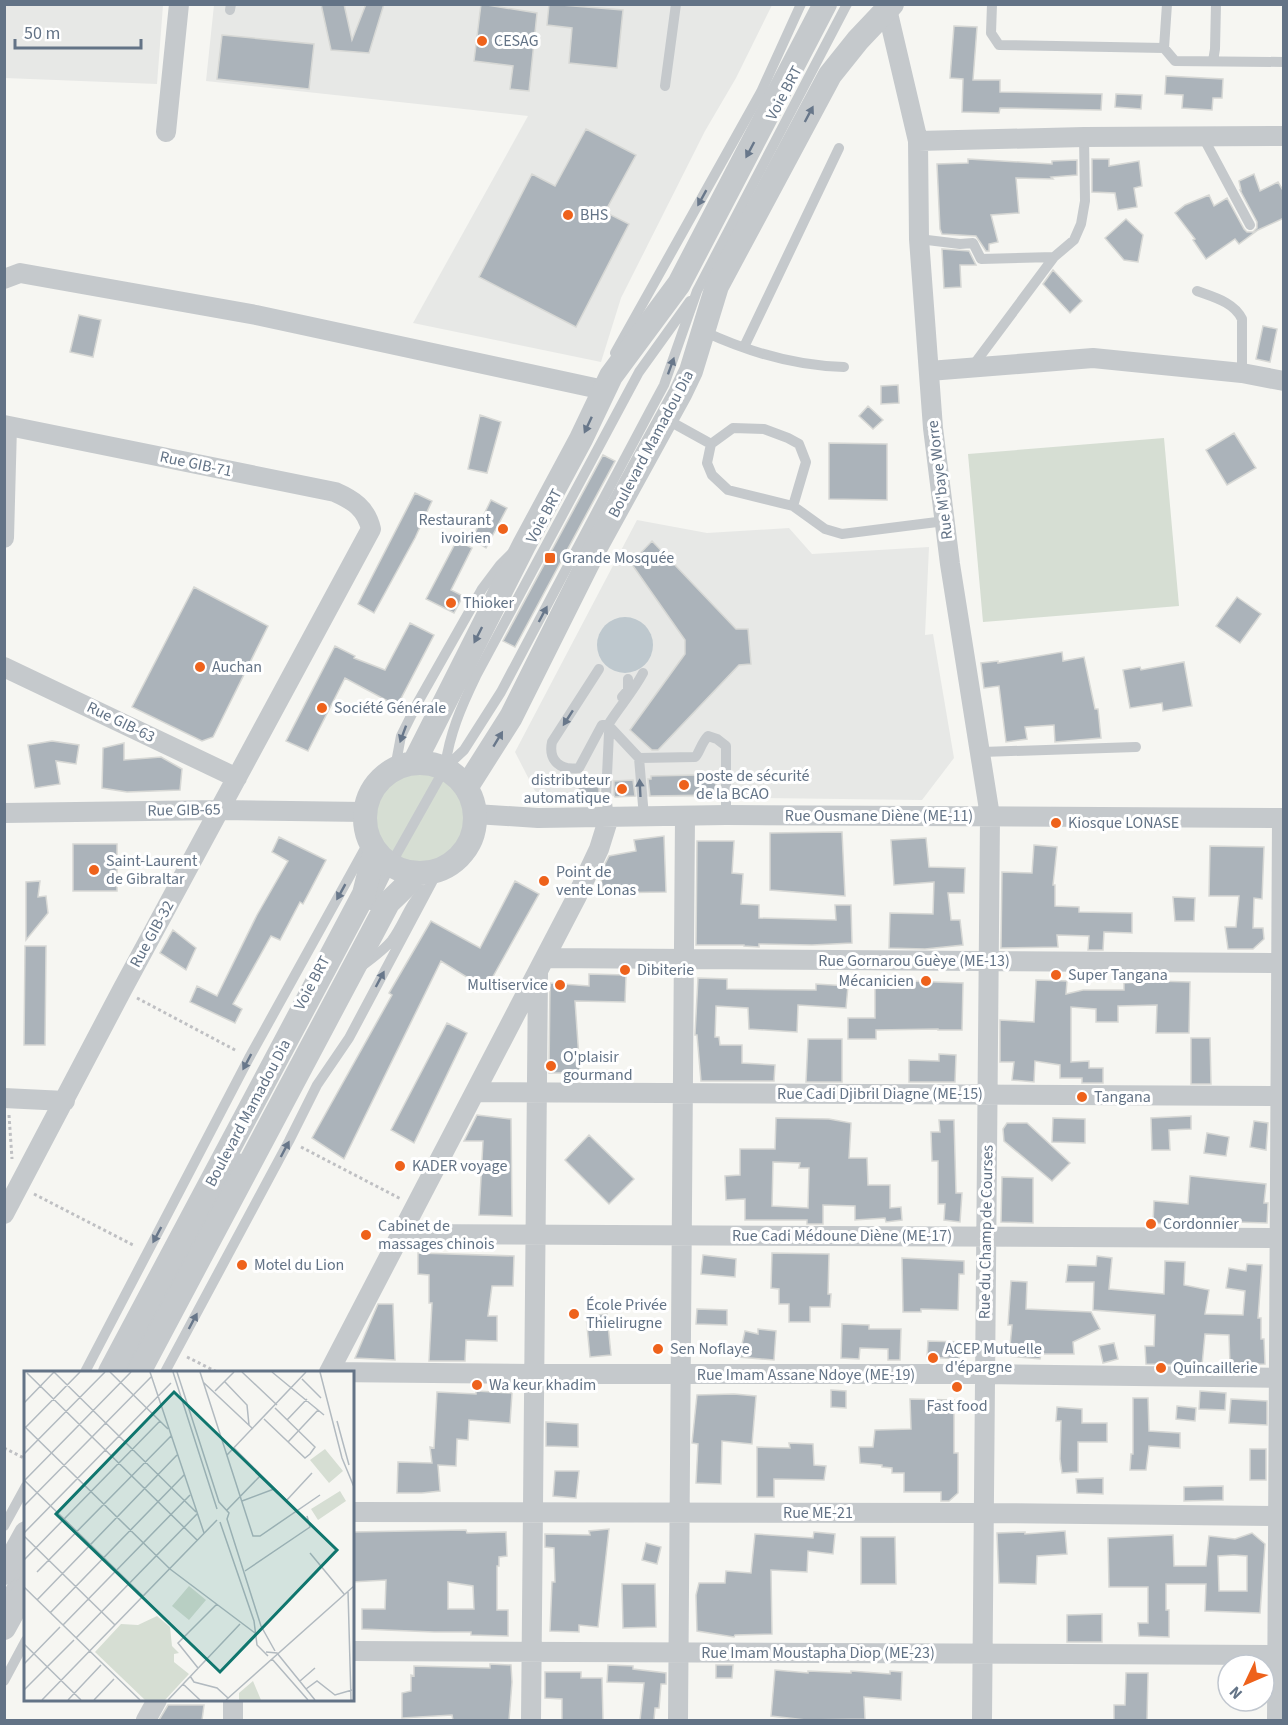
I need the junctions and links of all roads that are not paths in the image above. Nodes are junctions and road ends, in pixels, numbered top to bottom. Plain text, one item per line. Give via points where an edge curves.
1 (179, 4) edge
2 (676, 4) edge
3 (801, 4) edge
4 (825, 4) edge
5 (847, 4) edge
6 (992, 4) edge
7 (1167, 4) edge
8 (1216, 4) edge
9 (889, 6) edge
10 (1164, 48) junction
11 (1213, 61) junction
12 (1284, 62) edge
13 (666, 86) dead end
14 (166, 132) dead end
15 (1284, 136) edge
16 (1084, 137) junction
17 (1203, 137) junction
18 (918, 141) junction
19 (839, 148) dead end
20 (1250, 225) dead end
21 (919, 239) junction
22 (1054, 257) junction
23 (4, 279) edge
24 (698, 291) junction
25 (1197, 291) dead end
26 (703, 330) junction
27 (744, 346) junction
28 (844, 367) dead end
29 (972, 367) junction
30 (929, 371) junction
31 (1242, 373) junction
32 (1284, 381) edge
33 (607, 383) junction
34 (658, 416) junction
35 (6, 425) edge
36 (711, 444) junction
37 (793, 506) junction
38 (945, 521) junction
39 (371, 529) joint
40 (4, 538) edge
41 (4, 667) edge
42 (600, 669) dead end
43 (643, 673) dead end
44 (628, 679) dead end
45 (608, 728) junction
46 (1136, 747) dead end
47 (982, 752) junction
48 (639, 760) junction
49 (405, 765) junction
50 (444, 768) junction
51 (237, 778) junction
52 (466, 788) junction
53 (220, 810) junction
54 (364, 812) junction
55 (4, 813) edge
56 (475, 814) junction
57 (726, 815) junction
58 (990, 816) junction
59 (644, 817) junction
60 (685, 817) junction
61 (609, 818) junction
62 (1283, 818) edge
63 (405, 864) junction
64 (330, 912) junction
65 (684, 959) junction
66 (989, 961) junction
67 (1282, 963) edge
68 (542, 966) junction
69 (336, 973) junction
70 (314, 1012) dead end
71 (476, 1092) junction
72 (537, 1092) junction
73 (683, 1093) junction
74 (988, 1095) junction
75 (1282, 1096) edge
76 (6, 1099) edge
77 (65, 1101) junction
78 (242, 1149) dead end
79 (12, 1188) edge
80 (4, 1214) edge
81 (401, 1234) junction
82 (536, 1234) junction
83 (682, 1236) junction
84 (986, 1236) junction
85 (1282, 1238) edge
86 (86, 1371) edge
87 (111, 1371) edge
88 (126, 1371) edge
89 (139, 1371) edge
90 (166, 1371) edge
91 (330, 1371) edge
92 (354, 1372) edge
93 (534, 1374) junction
94 (985, 1374) junction
95 (680, 1375) junction
96 (1281, 1378) edge
97 (24, 1490) edge
98 (354, 1512) edge
99 (984, 1513) junction
100 (533, 1514) junction
101 (679, 1514) junction
102 (1281, 1516) edge
103 (4, 1526) edge
104 (24, 1537) edge
105 (24, 1565) edge
106 (4, 1573) edge
107 (24, 1592) edge
108 (4, 1601) edge
109 (4, 1628) edge
110 (24, 1645) edge
111 (354, 1651) edge
112 (532, 1652) junction
113 (678, 1652) junction
114 (982, 1653) junction
115 (1281, 1655) edge
116 (4, 1681) edge
117 (156, 1701) edge
118 (233, 1701) edge
119 (146, 1720) edge
120 (233, 1720) edge
121 (531, 1720) edge
122 (678, 1720) edge
123 (982, 1720) edge
124 (1278, 1720) edge

1 - 14 street
2 - 13 lane
3 -> 33 lane via 761,92 611,361
4 -> 33 street via 680,284
5 - 24 lane, Voie BRT
6 - 10 lane via 991,33 999,45
7 - 10 lane
8 - 11 lane
9 - 18 street, Rue M'baye Worre
26 -> 9 street, Boulevard Mamadou Dia via 717,285 830,75
10 - 11 lane via 1174,61
11 - 12 lane
15 - 17 street
16 - 17 street
16 - 18 street
16 - 22 lane via 1082,224 1074,240
17 - 20 lane
18 - 21 street, Rue M'baye Worre
19 - 27 lane
21 - 22 lane via 973,243 981,259
21 - 30 street, Rue M'baye Worre
22 - 29 lane
23 - 33 street via 20,273
34 -> 24 lane, Voie BRT via 664,385
24 - 50 lane, Voie BRT via 639,372 541,553 459,711
25 - 31 lane via 1225,302 1240,314
26 - 27 lane
26 - 34 street, Boulevard Mamadou Dia via 691,371
27 - 28 lane via 786,359
29 - 30 street
29 - 31 street via 1093,358
30 - 38 street, Rue M'baye Worre
31 - 32 street
33 -> 49 street via 581,439
34 - 36 lane
50 -> 34 lane, Voie BRT via 464,750 501,692
52 -> 34 street, Boulevard Mamadou Dia via 511,717
35 - 39 street, Rue GIB-71 via 335,492 364,510
35 - 40 street
36 - 37 lane via 707,463 712,475 728,490
36 - 37 lane via 733,428 764,429 799,444 807,462
37 - 38 lane via 825,529 842,534
38 - 47 street, Rue M'baye Worre
39 - 51 street, Rue GIB-32
41 - 51 street, Rue GIB-63
42 -> 45 lane via 552,742 550,752 563,767 579,768
43 - 45 lane
44 - 45 lane via 628,690 615,704
45 - 48 lane via 634,762
45 - 61 lane
46 - 47 lane
47 - 58 street, Rue M'baye Worre
48 - 57 lane via 696,762 702,758 705,746 715,743 726,761
59 -> 48 lane
49 - 50 street via 430,763
49 - 54 street via 374,786
50 - 52 street
50 - 63 lane, Voie BRT
51 - 53 street, Rue GIB-32
52 - 56 street
53 - 54 street, Rue GIB-65
53 - 55 street, Rue GIB-65
53 - 77 street, Rue GIB-32
54 - 63 street via 366,831
56 - 61 street, Rue Ousmane Diène (ME-11)
56 - 63 street via 471,837 459,857
57 - 58 street, Rue Ousmane Diène (ME-11)
57 - 60 street, Rue Ousmane Diène (ME-11)
58 - 62 street, Rue Ousmane Diène (ME-11)
58 - 66 street, Rue du Champ de Courses
59 - 60 street, Rue Ousmane Diène (ME-11)
59 - 61 street, Rue Ousmane Diène (ME-11)
60 - 65 street
61 - 68 street via 595,857
62 - 67 street
63 -> 64 lane
63 - 69 street, Boulevard Mamadou Dia via 388,903
63 - 69 street, Boulevard Mamadou Dia via 364,894
63 - 70 lane, Voie BRT
90 -> 63 lane via 317,1086 349,1038
64 - 69 lane via 327,923
64 -> 86 lane
65 - 66 street, Rue Gornarou Guèye (ME-13)
65 - 68 street, Rue Gornarou Guèye (ME-13)
65 - 73 street
66 - 67 street, Rue Gornarou Guèye (ME-13)
66 - 74 street, Rue du Champ de Courses
67 - 75 street
68 - 71 street
68 - 72 street
69 - 87 street, Boulevard Mamadou Dia
69 - 89 street, Boulevard Mamadou Dia
71 - 72 street, Rue Cadi Djibril Diagne (ME-15)
71 - 81 street
72 - 73 street, Rue Cadi Djibril Diagne (ME-15)
72 - 82 street
73 - 74 street, Rue Cadi Djibril Diagne (ME-15)
73 - 83 street
74 - 75 street, Rue Cadi Djibril Diagne (ME-15)
74 - 84 street, Rue du Champ de Courses
75 - 85 street
76 - 77 street
77 - 79 street, Rue GIB-32
78 - 88 lane
79 - 80 street, Rue GIB-32
81 - 82 street, Rue Cadi Médoune Diène (ME-17)
81 - 91 street
82 - 83 street, Rue Cadi Médoune Diène (ME-17)
82 - 93 street
83 - 84 street, Rue Cadi Médoune Diène (ME-17)
83 - 95 street
84 - 85 street, Rue Cadi Médoune Diène (ME-17)
84 - 94 street, Rue du Champ de Courses
85 - 96 street
92 - 93 street, Rue Imam Assane Ndoye (ME-19)
93 - 95 street, Rue Imam Assane Ndoye (ME-19)
93 - 100 street
94 - 95 street, Rue Imam Assane Ndoye (ME-19)
94 - 96 street, Rue Imam Assane Ndoye (ME-19)
94 - 99 street, Rue du Champ de Courses
95 - 101 street
96 - 102 street
97 - 103 lane
98 - 100 street, Rue ME-21
99 - 101 street, Rue ME-21
99 - 102 street, Rue ME-21
99 - 114 street, Rue du Champ de Courses
100 - 101 street, Rue ME-21
100 - 112 street
101 - 113 street
102 - 115 street
104 - 106 street
105 - 108 lane
107 - 109 street
110 - 116 lane
111 - 112 street, Rue Imam Moustapha Diop (ME-23)
112 - 113 street, Rue Imam Moustapha Diop (ME-23)
112 - 121 street
113 - 114 street, Rue Imam Moustapha Diop (ME-23)
113 - 122 street
114 - 115 street, Rue Imam Moustapha Diop (ME-23)
114 - 123 street, Rue du Champ de Courses
115 - 124 street
117 - 119 street
118 - 120 street

